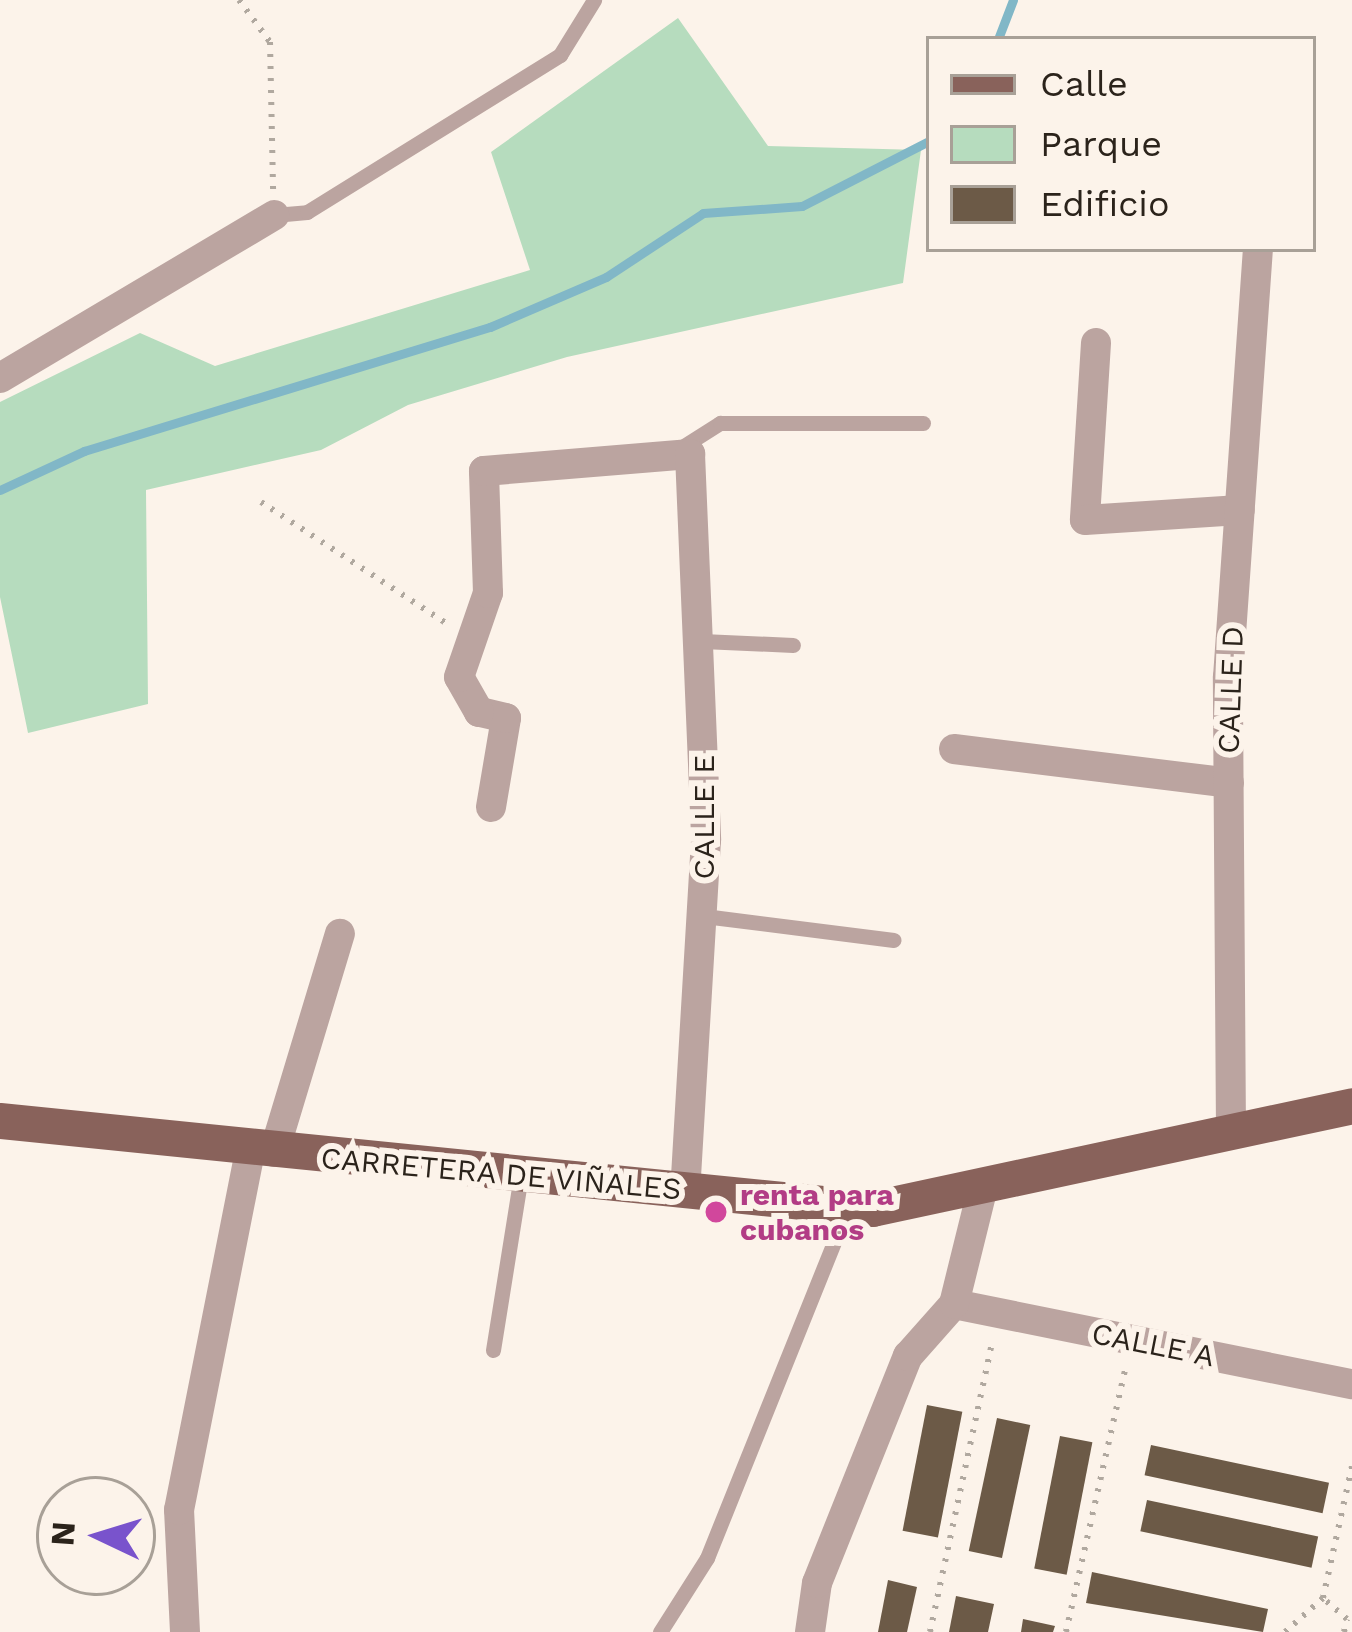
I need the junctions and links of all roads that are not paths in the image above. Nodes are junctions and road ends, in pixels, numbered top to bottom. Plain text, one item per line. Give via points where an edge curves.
1 (594, 0) edge
2 (274, 215) joint
3 (1258, 252) edge
4 (1096, 343) dead end
5 (0, 378) edge
6 (923, 423) dead end
7 (679, 449) junction
8 (1240, 510) junction
9 (702, 641) junction
10 (793, 645) dead end
11 (954, 749) dead end
12 (1229, 783) junction
13 (491, 807) dead end
14 (704, 916) junction
15 (340, 934) dead end
16 (893, 940) dead end
17 (1352, 1106) edge
18 (0, 1121) edge
19 (1231, 1132) junction
20 (262, 1151) junction
21 (521, 1176) junction
22 (685, 1191) junction
23 (982, 1191) junction
24 (849, 1207) junction
25 (954, 1304) junction
26 (493, 1350) dead end
27 (1352, 1384) edge
28 (185, 1632) edge
29 (660, 1632) edge
30 (810, 1632) edge

1 - 2 lane via 560,55 307,212
2 - 5 street
3 - 8 street, CALLE D
4 - 8 street via 1084,520
6 - 7 lane via 720,422
7 - 9 street, CALLE E via 696,465
7 - 13 street via 484,471 488,593 467,637 463,698 506,718
8 - 12 street, CALLE D
9 - 10 lane
9 - 14 street, CALLE E
11 - 12 street
12 - 19 street, CALLE D
14 - 16 lane
14 - 22 street, CALLE E
15 - 20 street
17 - 19 main road, CARRETERA DE VIÑALES
18 - 20 main road, CARRETERA DE VIÑALES
19 - 23 main road, CARRETERA DE VIÑALES
20 - 21 main road, CARRETERA DE VIÑALES
20 - 28 street via 179,1510
21 - 22 main road, CARRETERA DE VIÑALES
21 - 26 lane
22 - 24 main road, CARRETERA DE VIÑALES
23 - 24 main road, CARRETERA DE VIÑALES
23 - 25 street
24 - 29 lane via 707,1558
25 - 27 street, CALLE A
25 - 30 street via 908,1356 818,1583

